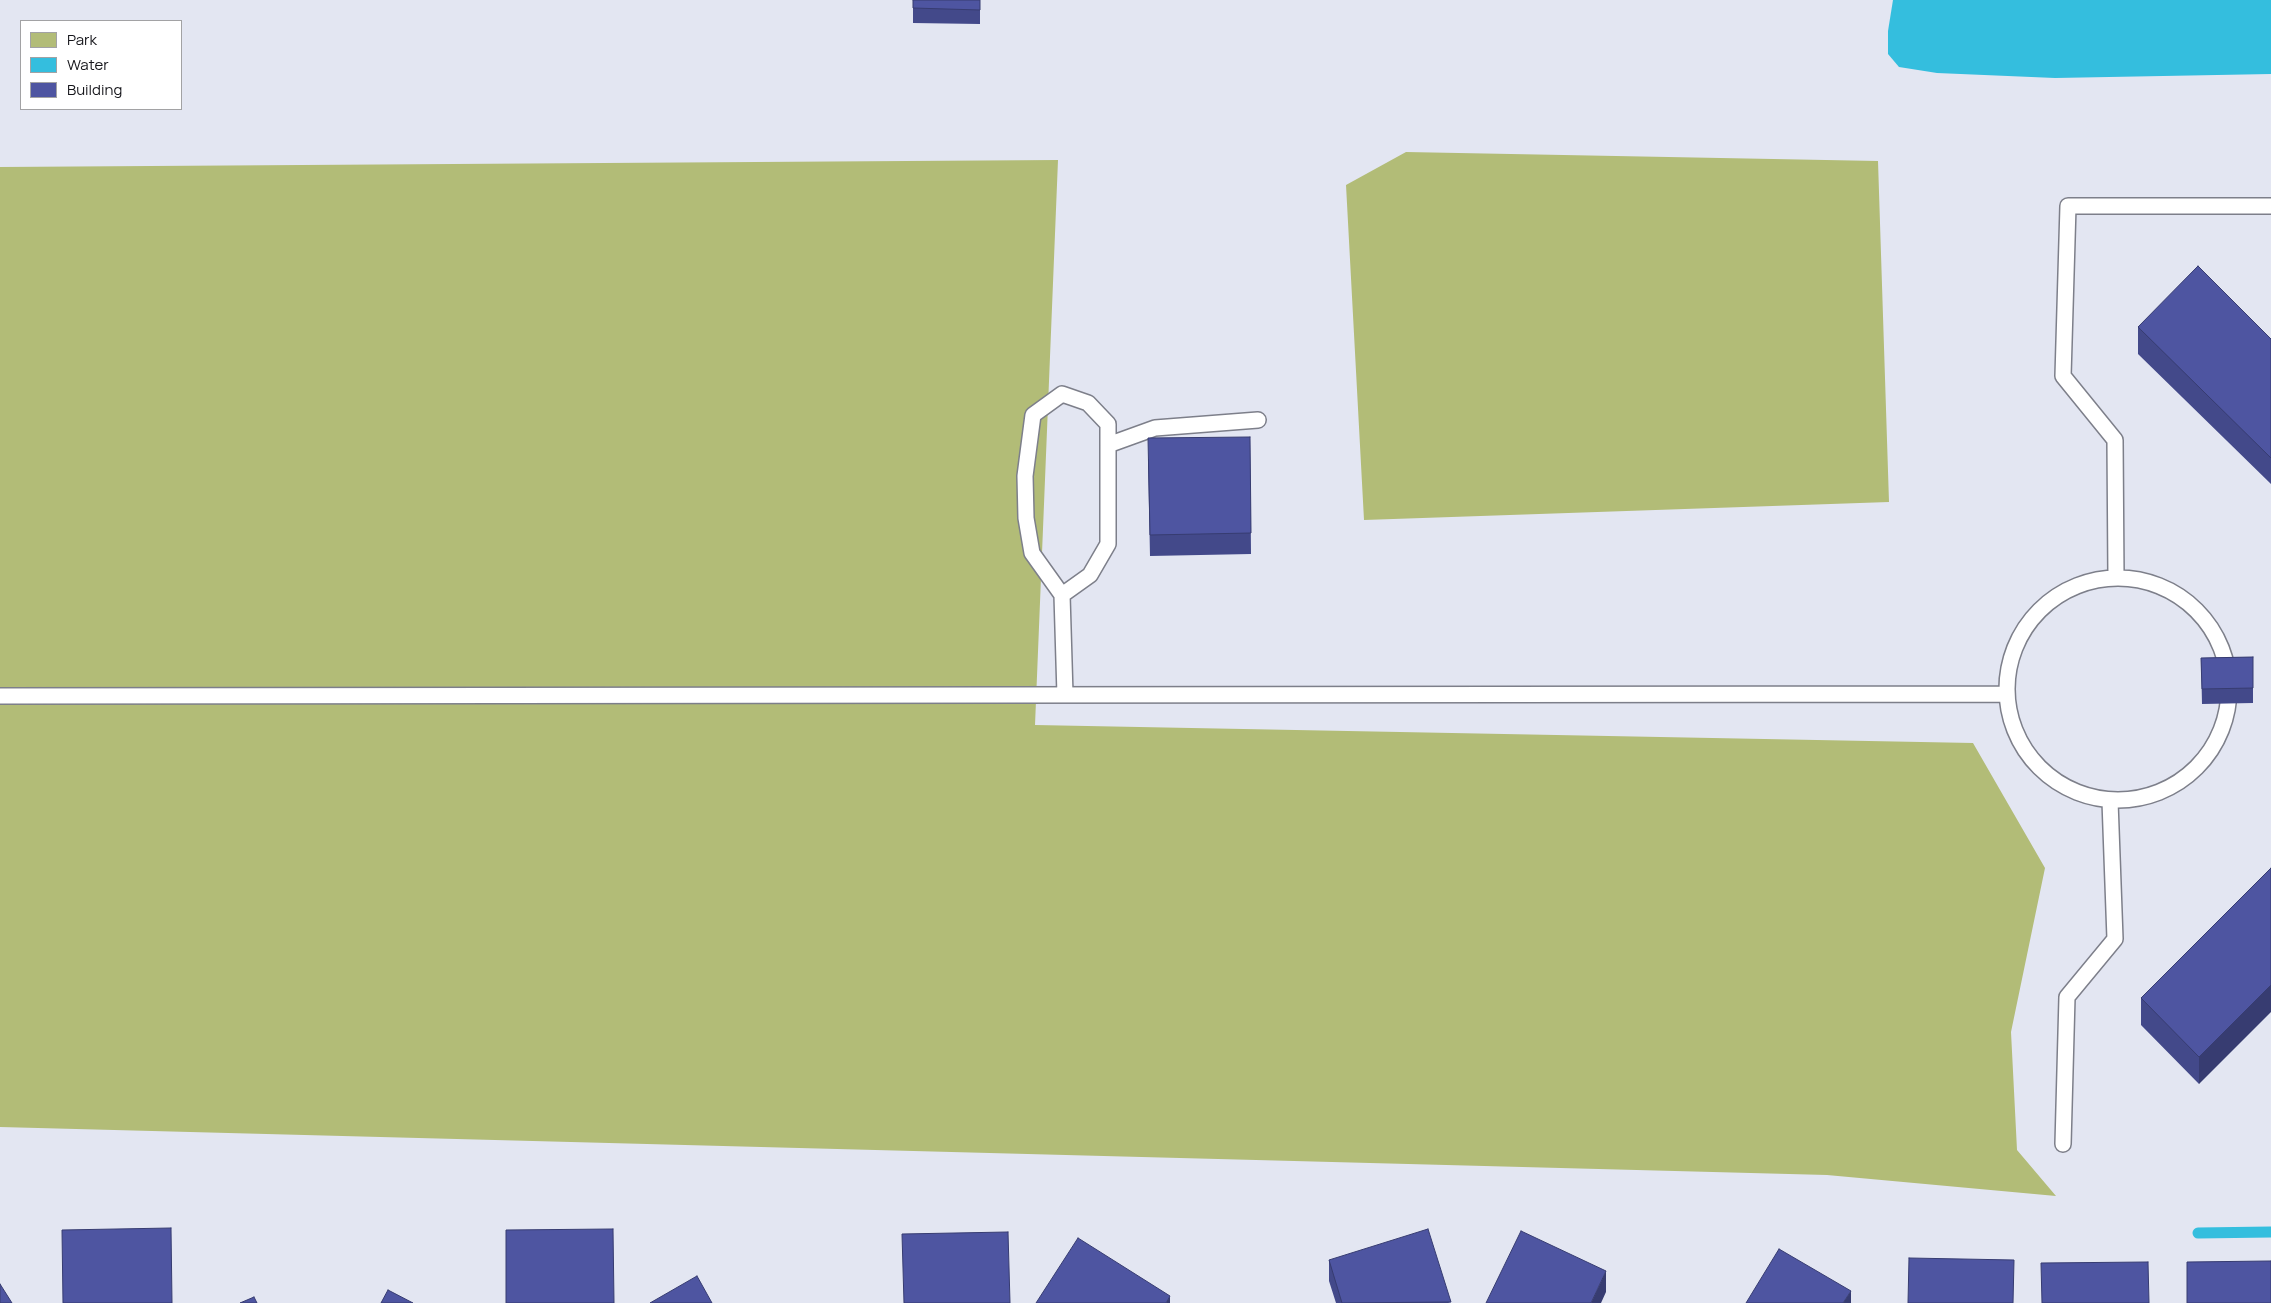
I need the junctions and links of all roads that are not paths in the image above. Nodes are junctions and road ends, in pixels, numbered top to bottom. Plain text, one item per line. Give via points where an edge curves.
1 (2271, 206) edge
2 (1258, 420) dead end
3 (1108, 444) junction
4 (2116, 578) junction
5 (1062, 595) junction
6 (2006, 694) junction
7 (1065, 695) junction
8 (0, 696) edge
9 (2110, 801) junction
10 (2063, 1144) dead end

1 - 4 lane via 2068,206 2063,376 2115,440
2 - 3 lane via 1155,428
3 - 5 lane via 1108,544 1090,575
3 - 5 lane via 1108,424 1088,403 1062,394 1033,415 1025,476 1026,518 1032,553
4 - 6 lane via 2096,580 2060,594 2030,620 2011,655
4 - 9 lane via 2146,581 2174,593 2197,611 2216,634 2227,663 2230,692 2225,722 2212,749 2193,772 2168,789 2140,798
5 - 7 lane
6 - 7 lane
6 - 9 lane via 2016,737 2043,772 2067,789
7 - 8 lane
9 - 10 lane via 2115,939 2067,997

